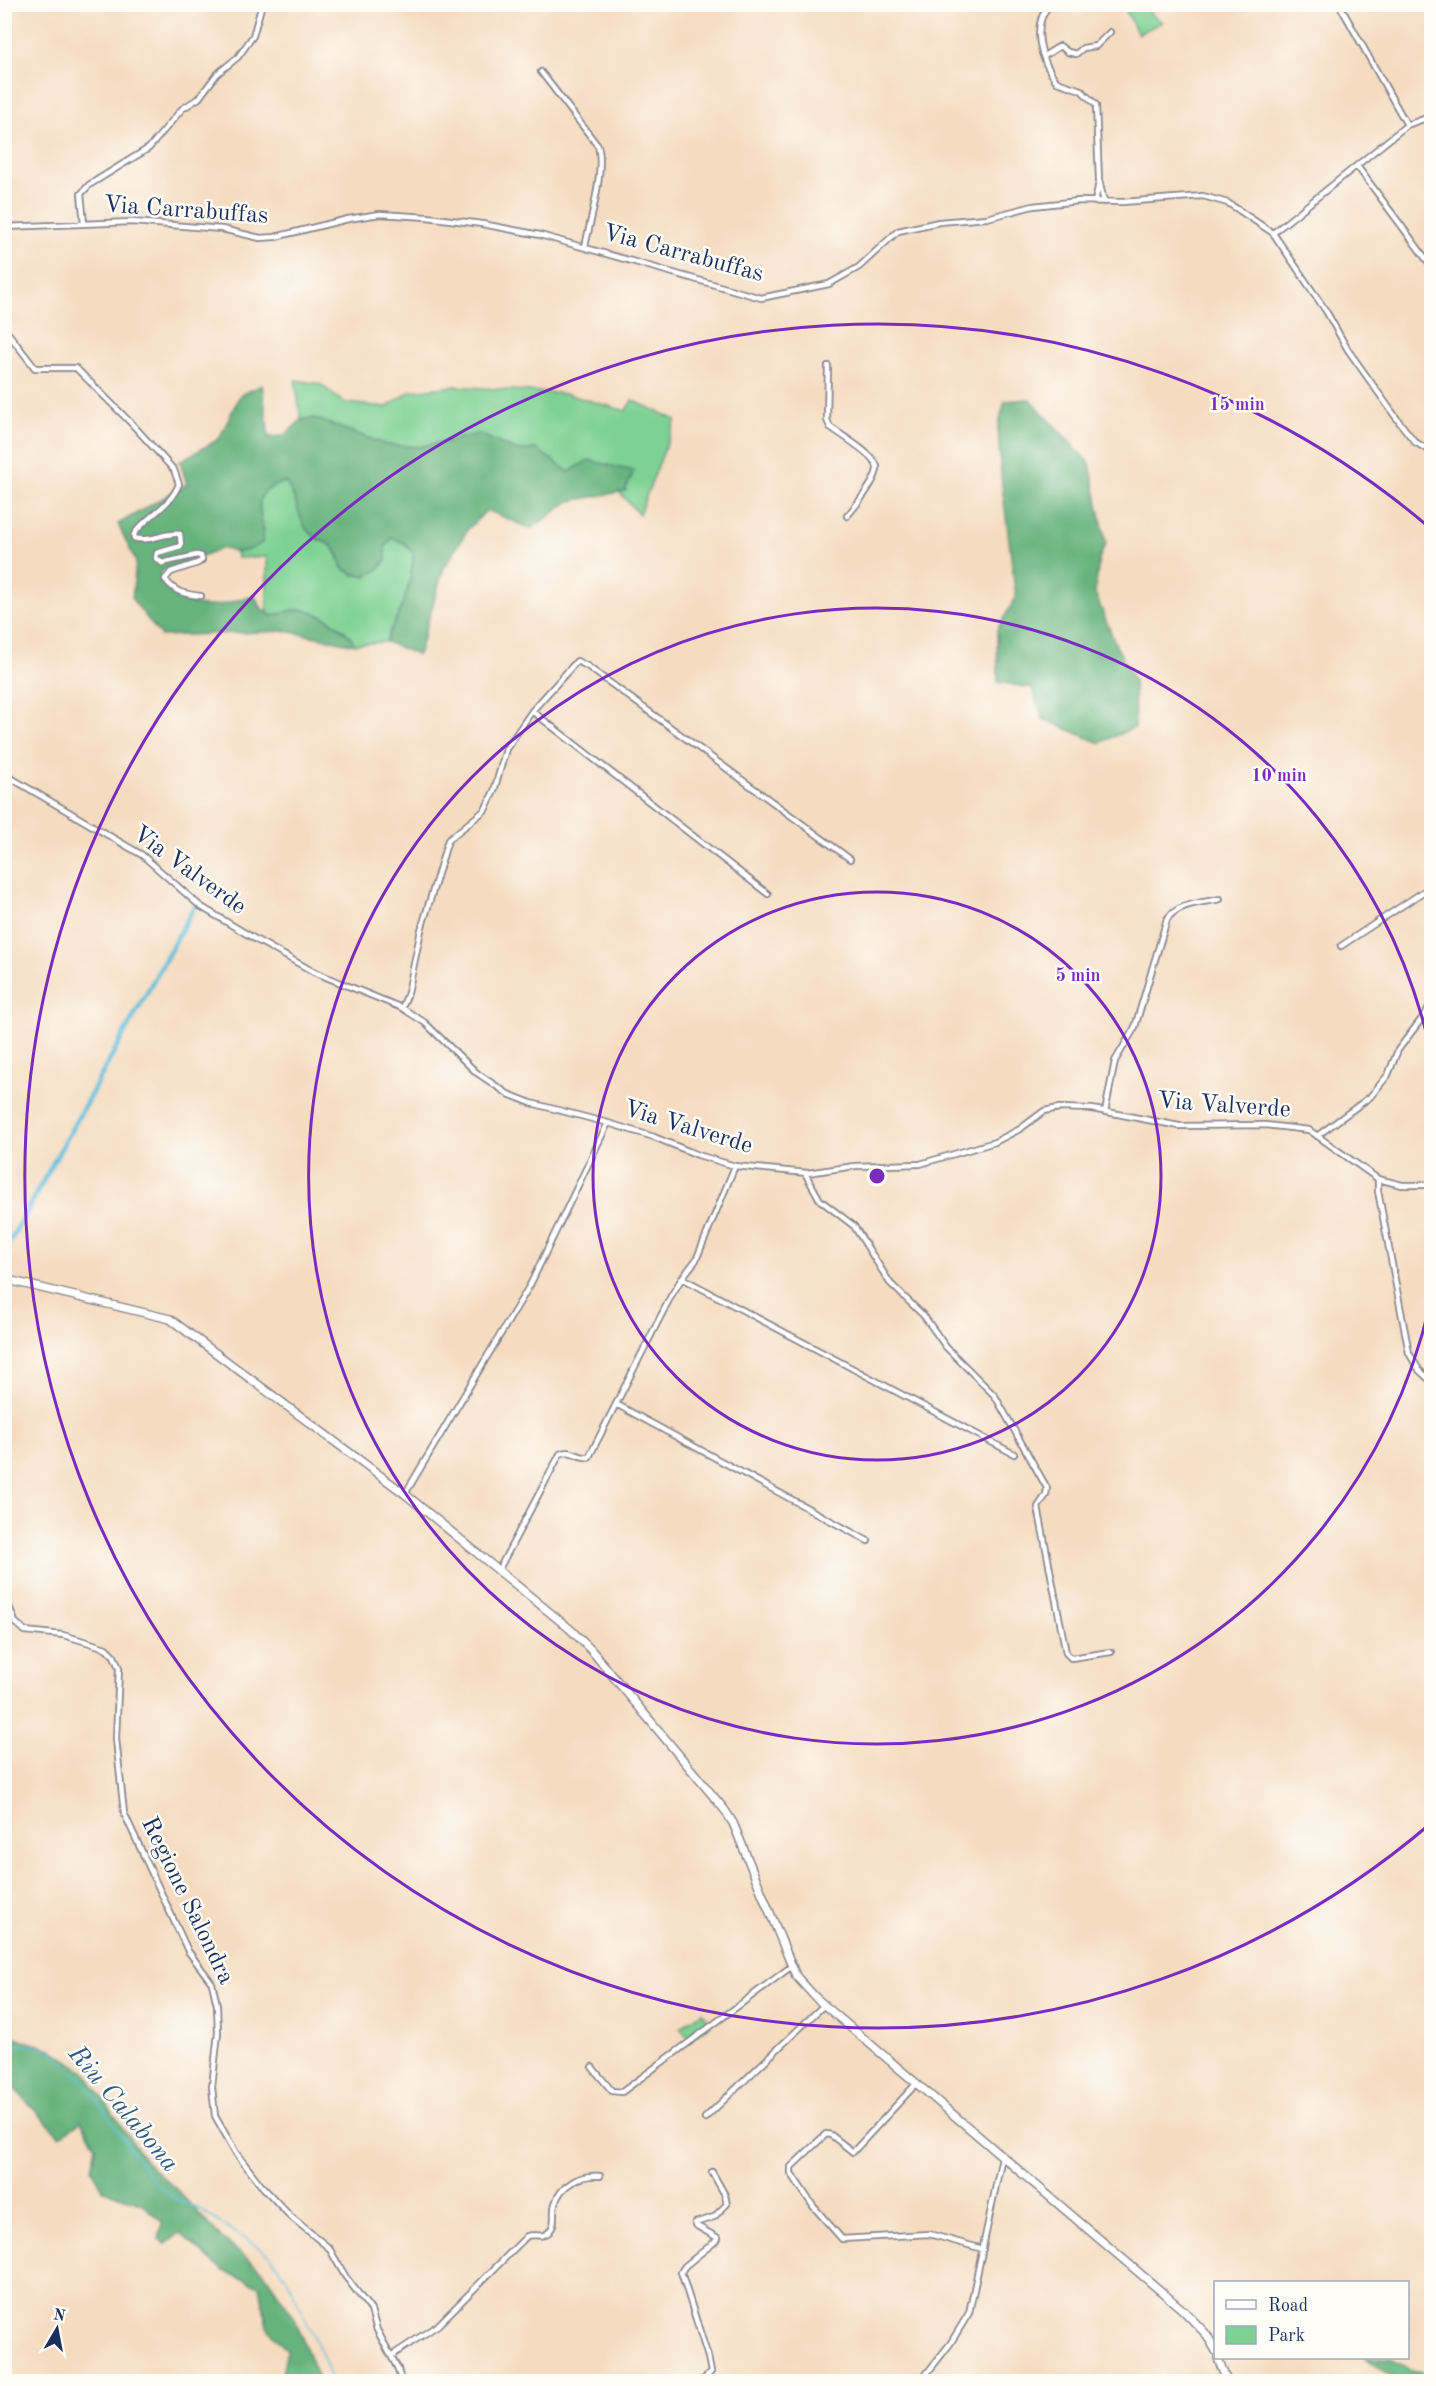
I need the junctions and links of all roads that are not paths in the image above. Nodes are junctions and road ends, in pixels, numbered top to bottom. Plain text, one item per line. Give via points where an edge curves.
1 (262, 4) edge
2 (1339, 4) edge
3 (1048, 5) edge
4 (1110, 32) dead end
5 (1044, 56) junction
6 (541, 72) dead end
7 (1431, 116) edge
8 (1407, 125) junction
9 (1357, 166) junction
10 (1099, 180) junction
11 (1095, 201) junction
12 (1104, 202) junction
13 (84, 223) junction
14 (4, 227) edge
15 (1273, 233) junction
16 (585, 247) junction
17 (1431, 267) edge
18 (4, 328) edge
19 (828, 366) dead end
20 (1431, 452) edge
21 (848, 516) dead end
22 (201, 596) dead end
23 (532, 711) junction
24 (4, 774) edge
25 (850, 860) dead end
26 (1431, 886) edge
27 (768, 894) dead end
28 (1220, 899) dead end
29 (1341, 946) dead end
30 (1431, 1001) edge
31 (402, 1008) junction
32 (1105, 1112) junction
33 (608, 1123) junction
34 (1317, 1136) junction
35 (735, 1166) junction
36 (805, 1173) junction
37 (1378, 1179) junction
38 (1431, 1185) edge
39 (682, 1278) junction
40 (4, 1279) edge
41 (1431, 1382) edge
42 (616, 1404) junction
43 (1014, 1454) dead end
44 (405, 1494) junction
45 (868, 1541) dead end
46 (498, 1571) junction
47 (4, 1593) edge
48 (1111, 1652) dead end
49 (792, 1966) junction
50 (824, 2005) junction
51 (592, 2067) dead end
52 (916, 2084) junction
53 (705, 2118) dead end
54 (1002, 2157) junction
55 (712, 2172) dead end
56 (600, 2176) dead end
57 (983, 2249) junction
58 (1214, 2349) edge
59 (391, 2356) junction
60 (1218, 2359) edge
61 (401, 2382) edge
62 (701, 2382) edge
63 (920, 2382) edge
64 (1227, 2382) edge

1 - 13 street via 253,36 199,98 182,109 149,148 89,184 81,194
2 - 8 street
3 - 5 street via 1038,32
4 - 5 street via 1096,46 1076,54 1060,46
5 - 10 street via 1057,82 1081,90 1096,105
6 - 16 street via 598,146 596,193
7 - 8 street
8 - 9 street
9 - 15 street
9 - 17 street
10 - 11 street
10 - 12 street
11 - 12 street, Via Carrabuffas
11 - 16 street, Via Carrabuffas via 1033,206 987,218 898,231 859,267 829,284 761,298
12 - 15 street, Via Carrabuffas via 1203,196 1228,203
13 - 14 street, Via Carrabuffas
13 - 16 street, Via Carrabuffas via 200,226 260,237 394,214 482,224
15 - 20 street, Via Carrabuffas via 1400,423 1415,442
18 - 22 street via 35,368 76,368 174,470 179,484 174,496 140,526 134,538 146,540 180,534 181,546 157,553 156,558 162,563 201,556 198,563 171,572 165,579 182,593
19 - 21 street via 830,427 873,459 877,467
23 - 25 street via 577,661
23 - 27 street
23 - 31 street via 506,748 494,791 484,810 448,840
24 - 31 street, Via Valverde via 142,855 200,906 255,939 314,972
26 - 29 street
28 - 32 street via 1183,906 1167,919 1135,1027 1115,1061
30 - 34 street via 1398,1050 1388,1075 1370,1097
31 - 33 street, Via Valverde via 424,1022 477,1073 508,1094
32 - 34 street, Via Valverde via 1179,1126 1265,1125 1309,1130
32 - 36 street, Via Valverde via 1059,1108 1044,1111 995,1142 920,1164 855,1166
33 - 35 street, Via Valverde
33 - 44 street via 530,1286
34 - 37 street, Via Valverde
35 - 36 street, Via Valverde
35 - 39 street via 696,1260
36 - 48 street via 820,1200 854,1226 890,1283 995,1396 1047,1488 1038,1507 1066,1653 1071,1658
37 - 38 street, Via Valverde via 1402,1185
37 - 41 street via 1377,1191 1409,1353
39 - 42 street
39 - 43 street
40 - 44 main road via 170,1319
42 - 45 street
42 - 46 street via 589,1457 570,1452 560,1454
44 - 46 main road
46 - 49 main road via 570,1629 724,1809
47 - 59 street, Regione Salondra via 15,1622 25,1631 63,1635 106,1648 114,1656 119,1668 116,1739 124,1814 188,1951 212,1983 217,2005 212,2087 215,2116 260,2184 290,2216 329,2248 371,2310
49 - 50 main road via 796,1976
49 - 51 street via 622,2092 612,2091
50 - 52 main road
50 - 53 street
52 - 54 main road
52 - 57 street via 853,2152 826,2134 791,2167 791,2173 842,2239 929,2234
54 - 57 street
54 - 58 main road via 1183,2310 1207,2335
55 - 62 street via 727,2204 714,2217 695,2223 718,2238 681,2272 711,2372
56 - 59 street via 584,2176 572,2182 555,2204 554,2225 548,2234 527,2236 438,2325
57 - 63 street via 969,2313
59 - 61 street, Regione Salondra
60 - 64 main road

